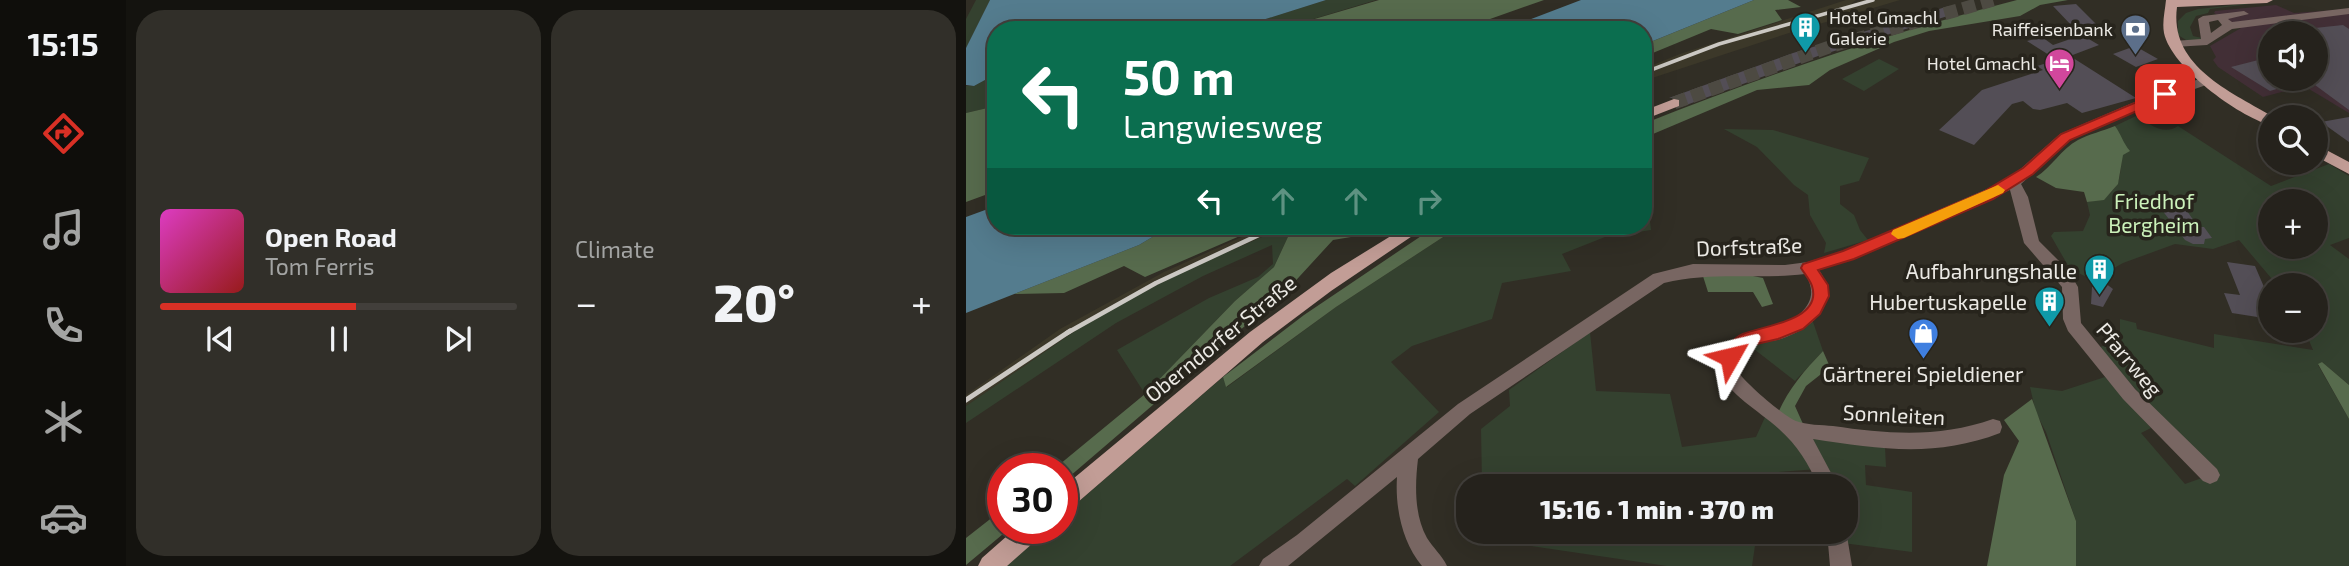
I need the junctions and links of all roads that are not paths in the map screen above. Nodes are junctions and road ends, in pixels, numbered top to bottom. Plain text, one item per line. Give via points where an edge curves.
1 (2202, 0) edge
2 (2237, 0) edge
3 (2267, 0) edge
4 (2172, 2) edge
5 (2349, 11) edge
6 (2214, 17) junction
7 (2299, 18) junction
8 (2229, 26) junction
9 (2207, 40) junction
10 (2174, 44) junction
11 (2205, 80) junction
12 (1674, 103) tunnel mouth
13 (1652, 112) edge
14 (2258, 113) edge
15 (2328, 157) edge
16 (2349, 169) edge
17 (2012, 183) junction
18 (1405, 235) edge
19 (1809, 268) junction
20 (1993, 427) dead end
21 (1790, 428) junction
22 (1409, 454) junction
23 (1823, 474) edge
24 (2210, 475) dead end
25 (1078, 488) edge
26 (1014, 544) edge
27 (1838, 544) edge
28 (990, 566) edge
29 (1270, 566) edge
30 (1436, 566) edge
31 (1841, 566) edge

1 - 2 main road
3 - 4 main road
4 - 10 main road
5 - 7 street
6 - 7 street via 2276,10
6 - 8 street
6 - 9 street via 2201,21
7 - 8 street
8 - 9 street
9 - 10 street
10 - 11 main road
11 - 14 main road
11 - 17 street, Dorfstraße via 2065,137
12 - 13 main road
15 - 16 main road
17 - 19 street, Dorfstraße
17 - 24 street, Pfarrweg via 2020,191 2031,241 2066,277 2074,327 2148,416
18 - 25 main road, Oberndorfer Straße via 1325,285 1259,335
19 - 21 street via 1820,285 1821,296 1814,310 1797,325 1746,340 1730,357 1726,369 1735,386
19 - 22 street, Dorfstraße via 1693,270 1659,278 1464,409
20 - 21 street, Sonnleiten via 1961,439 1926,442
21 - 23 street via 1817,459
22 - 29 street, Dorfstraße
22 - 30 street via 1405,476 1412,532
26 - 28 main road
27 - 31 street

